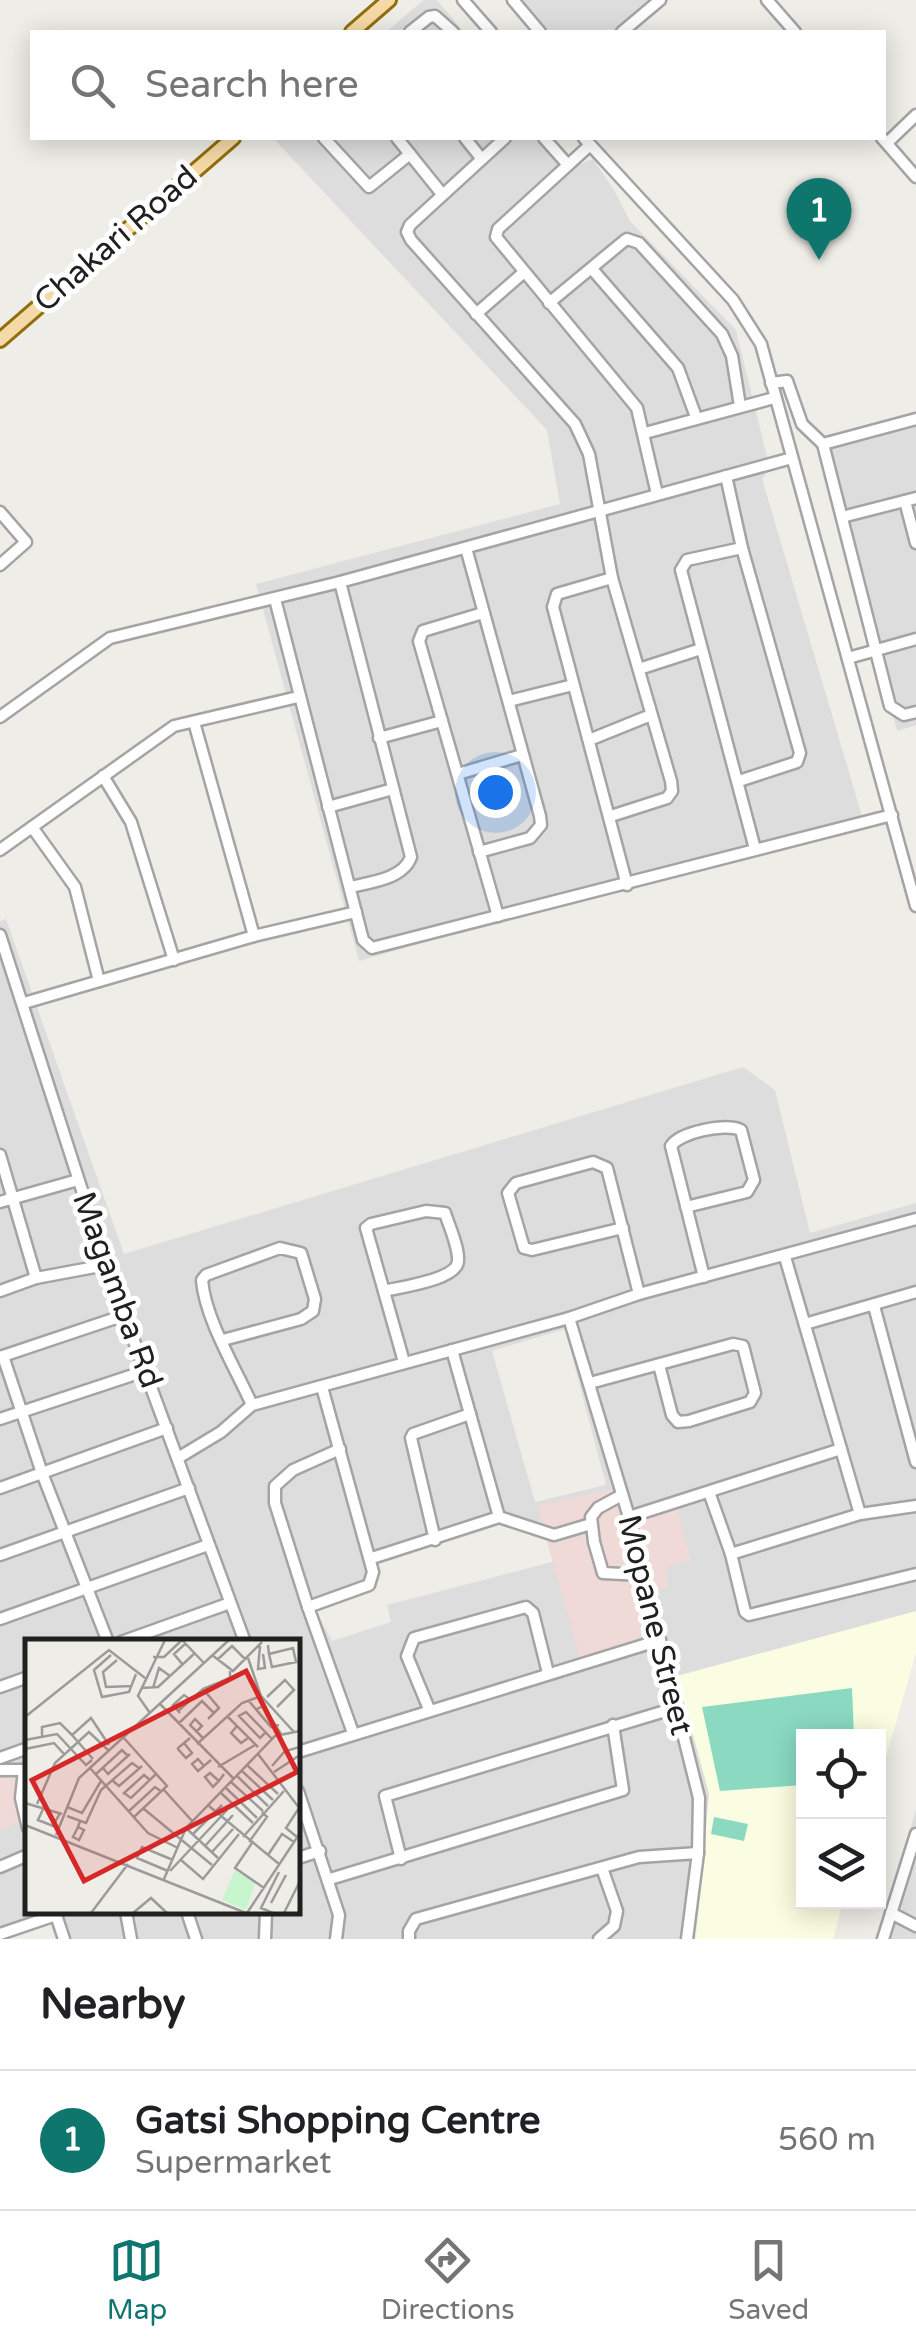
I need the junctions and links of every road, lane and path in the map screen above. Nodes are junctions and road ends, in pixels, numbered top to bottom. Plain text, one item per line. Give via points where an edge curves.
1 (389, 0) edge
2 (463, 0) edge
3 (514, 0) edge
4 (660, 0) edge
5 (768, 0) edge
6 (354, 30) edge
7 (412, 30) edge
8 (451, 30) edge
9 (489, 30) edge
10 (538, 30) edge
11 (624, 30) edge
12 (793, 30) edge
13 (916, 115) edge
14 (886, 139) edge
15 (231, 140) edge
16 (326, 140) edge
17 (399, 140) edge
18 (467, 140) edge
19 (503, 140) edge
20 (546, 140) edge
21 (885, 140) edge
22 (587, 141) edge
23 (410, 154) junction
24 (481, 158) junction
25 (568, 165) junction
26 (916, 177) edge
27 (442, 194) junction
28 (592, 269) junction
29 (523, 273) junction
30 (549, 303) junction
31 (476, 314) junction
32 (0, 340) edge
33 (771, 383) junction
34 (774, 398) junction
35 (740, 406) junction
36 (696, 417) junction
37 (916, 419) edge
38 (646, 433) junction
39 (823, 444) junction
40 (792, 458) junction
41 (726, 476) junction
42 (657, 494) junction
43 (910, 500) edge
44 (0, 512) edge
45 (598, 512) junction
46 (842, 517) junction
47 (916, 543) edge
48 (466, 548) junction
49 (742, 548) junction
50 (0, 565) edge
51 (612, 578) junction
52 (340, 582) junction
53 (274, 600) junction
54 (482, 614) junction
55 (916, 638) edge
56 (702, 650) junction
57 (876, 650) junction
58 (848, 658) junction
59 (639, 669) junction
60 (573, 686) junction
61 (298, 697) junction
62 (510, 700) junction
63 (916, 712) edge
64 (651, 715) junction
65 (0, 717) edge
66 (442, 721) junction
67 (194, 722) junction
68 (380, 738) junction
69 (589, 740) junction
70 (522, 755) junction
71 (458, 774) junction
72 (103, 776) junction
73 (739, 781) junction
74 (392, 789) junction
75 (328, 806) junction
76 (892, 815) junction
77 (611, 816) junction
78 (32, 827) junction
79 (755, 849) junction
80 (0, 850) edge
81 (479, 852) junction
82 (627, 885) junction
83 (350, 888) junction
84 (916, 906) edge
85 (356, 912) junction
86 (498, 916) junction
87 (0, 935) edge
88 (254, 936) junction
89 (174, 960) junction
90 (99, 981) junction
91 (24, 1003) junction
92 (0, 1155) edge
93 (78, 1180) junction
94 (12, 1198) junction
95 (0, 1202) edge
96 (686, 1208) junction
97 (916, 1219) edge
98 (623, 1228) junction
99 (785, 1257) junction
100 (106, 1265) junction
101 (704, 1277) junction
102 (36, 1278) junction
103 (0, 1291) edge
104 (384, 1291) junction
105 (916, 1292) edge
106 (639, 1294) junction
107 (874, 1306) junction
108 (125, 1315) junction
109 (569, 1318) junction
110 (806, 1324) junction
111 (222, 1340) junction
112 (452, 1350) junction
113 (2, 1357) edge
114 (404, 1362) junction
115 (659, 1365) junction
116 (145, 1371) junction
117 (590, 1383) junction
118 (322, 1387) junction
119 (252, 1405) junction
120 (23, 1411) junction
121 (470, 1414) junction
122 (0, 1419) edge
123 (167, 1428) junction
124 (912, 1433) edge
125 (340, 1449) junction
126 (841, 1450) junction
127 (178, 1458) junction
128 (916, 1462) edge
129 (42, 1473) junction
130 (0, 1488) edge
131 (189, 1488) junction
132 (709, 1492) junction
133 (622, 1494) junction
134 (916, 1506) edge
135 (860, 1514) junction
136 (629, 1516) junction
137 (498, 1517) junction
138 (591, 1524) junction
139 (65, 1532) junction
140 (435, 1540) junction
141 (208, 1545) junction
142 (731, 1554) junction
143 (0, 1555) edge
144 (372, 1558) junction
145 (916, 1574) edge
146 (642, 1575) junction
147 (86, 1588) junction
148 (230, 1603) junction
149 (308, 1606) junction
150 (0, 1619) edge
151 (107, 1639) edge
152 (128, 1639) edge
153 (243, 1639) edge
154 (660, 1640) junction
155 (548, 1673) junction
156 (25, 1677) edge
157 (0, 1687) edge
158 (676, 1708) junction
159 (428, 1709) junction
160 (613, 1726) junction
161 (352, 1733) junction
162 (25, 1749) edge
163 (300, 1751) edge
164 (0, 1758) edge
165 (25, 1776) edge
166 (300, 1796) edge
167 (25, 1815) edge
168 (916, 1834) edge
169 (320, 1851) junction
170 (698, 1853) junction
171 (25, 1856) edge
172 (300, 1857) edge
173 (401, 1859) junction
174 (0, 1867) edge
175 (602, 1868) junction
176 (330, 1880) junction
177 (891, 1913) junction
178 (53, 1914) edge
179 (56, 1914) edge
180 (126, 1914) edge
181 (188, 1914) edge
182 (266, 1914) edge
183 (916, 1926) edge
184 (0, 1934) edge
185 (64, 1939) edge
186 (131, 1939) edge
187 (196, 1939) edge
188 (265, 1939) edge
189 (336, 1939) edge
190 (409, 1939) edge
191 (600, 1939) edge
192 (687, 1939) edge
193 (883, 1939) edge

1 - 6 main road
2 - 9 street
3 - 10 street
4 - 11 street
5 - 12 street
7 - 8 street via 435,16
13 - 14 street
15 - 32 main road, Chakari Road
16 - 23 street via 369,186
17 - 23 street
18 - 24 street
19 - 24 street
20 - 25 street
21 - 26 street
22 - 25 street
22 - 33 street via 732,300 761,344
23 - 27 street
24 - 27 street
25 - 29 street via 498,229 498,242
27 - 31 street via 408,232
28 - 30 street
28 - 35 street via 627,238 639,243 722,334
28 - 36 street via 678,368
29 - 30 street
29 - 31 street
30 - 38 street via 629,395
31 - 45 street via 575,424 589,454
33 - 34 street
33 - 39 street via 787,381 802,424
34 - 35 street
34 - 40 street
35 - 36 street
36 - 38 street
37 - 39 street
38 - 42 street
39 - 46 street
40 - 41 street
40 - 58 street
41 - 42 street
41 - 49 street
42 - 45 street
43 - 46 street
43 - 47 street
44 - 50 street via 26,542
45 - 48 street
45 - 51 street
46 - 57 street
48 - 52 street
48 - 54 street
49 - 56 street via 682,564
49 - 73 street via 800,753 797,762
51 - 59 street
51 - 60 street via 553,599
52 - 53 street
52 - 68 street
53 - 61 street
53 - 65 street via 110,638
54 - 62 street
54 - 66 street via 423,631 420,641
55 - 57 street
56 - 59 street
56 - 73 street
57 - 58 street
57 - 63 street via 890,706 898,714
58 - 76 street
59 - 64 street
60 - 62 street
60 - 69 street
61 - 67 street
61 - 75 street
62 - 70 street
64 - 69 street
64 - 77 street via 672,790 667,798
66 - 68 street
66 - 71 street
67 - 72 street via 174,726
67 - 88 street
68 - 74 street
69 - 77 street
70 - 71 street
70 - 81 street via 540,825 530,838
71 - 81 street
72 - 78 street
72 - 89 street via 131,822
73 - 79 street
74 - 75 street
74 - 83 street via 408,865
75 - 83 street
76 - 79 street
76 - 84 street
77 - 82 street
78 - 80 street
78 - 90 street via 75,887
79 - 82 street
81 - 86 street
82 - 86 street
83 - 85 street
85 - 86 street via 372,948
85 - 88 street
87 - 91 street, Magamba Rd
88 - 89 street
89 - 90 street
90 - 91 street
91 - 93 street, Magamba Rd
92 - 94 street
93 - 94 street
93 - 100 street, Magamba Rd
94 - 95 street
94 - 102 street
96 - 96 street via 673,1141 731,1126 741,1130 752,1185
96 - 101 street
97 - 99 street
98 - 98 street via 600,1163 516,1183 508,1192 524,1248
98 - 106 street
99 - 101 street
99 - 110 street
100 - 102 street
100 - 108 street, Magamba Rd
101 - 106 street
102 - 103 street
104 - 104 street via 366,1228 445,1212 455,1269
104 - 114 street
105 - 107 street
106 - 109 street
107 - 110 street
107 - 124 street
108 - 113 street
108 - 116 street, Magamba Rd
109 - 112 street
109 - 117 street, Mopane Street
110 - 126 street
111 - 111 street via 203,1292 206,1275 280,1248 301,1254 314,1312
111 - 119 street
112 - 114 street
112 - 121 street
113 - 120 street
114 - 118 street
115 - 115 street via 720,1346 743,1346 755,1392 750,1402 678,1422
115 - 117 street
116 - 120 street
116 - 123 street, Magamba Rd
117 - 133 street, Mopane Street
118 - 119 street
118 - 125 street
119 - 127 street
120 - 122 street
120 - 129 street
121 - 137 street
121 - 140 street via 411,1438
123 - 127 street, Magamba Rd
123 - 129 street
124 - 128 street
125 - 144 street
125 - 149 street via 292,1470 275,1486
126 - 132 street
126 - 135 street
127 - 131 street, Magamba Rd
129 - 130 street
129 - 139 street
131 - 139 street
131 - 141 street, Magamba Rd
132 - 136 street
132 - 142 street
133 - 136 street, Mopane Street
133 - 138 street via 598,1508
134 - 135 street
135 - 142 street
136 - 146 street, Mopane Street
137 - 138 street via 554,1535
137 - 140 street
138 - 146 street via 603,1572
139 - 143 street
139 - 147 street
140 - 144 street
141 - 147 street
141 - 148 street, Magamba Rd
142 - 145 street via 749,1615
144 - 149 street via 369,1584
146 - 154 street, Mopane Street
147 - 150 street
147 - 151 street
148 - 152 street
148 - 153 street, Magamba Rd
149 - 161 street
154 - 155 street
154 - 158 street, Mopane Street
155 - 159 street
155 - 159 street via 533,1613 526,1608 414,1638 407,1656
156 - 157 street
158 - 160 street
158 - 170 street, Mopane Street via 699,1798
159 - 161 street
160 - 173 street via 623,1790
160 - 173 street via 385,1796
161 - 163 street
162 - 164 street
165 - 167 street
166 - 169 street
168 - 177 street
169 - 172 street
169 - 176 street
170 - 175 street
170 - 192 street, Mopane Street
171 - 174 street
173 - 176 street
175 - 190 street via 416,1919
175 - 191 street via 617,1911 614,1926
176 - 189 street via 339,1915
177 - 183 street
177 - 193 street
178 - 184 street
179 - 185 street
180 - 186 street
181 - 187 street
182 - 188 street

